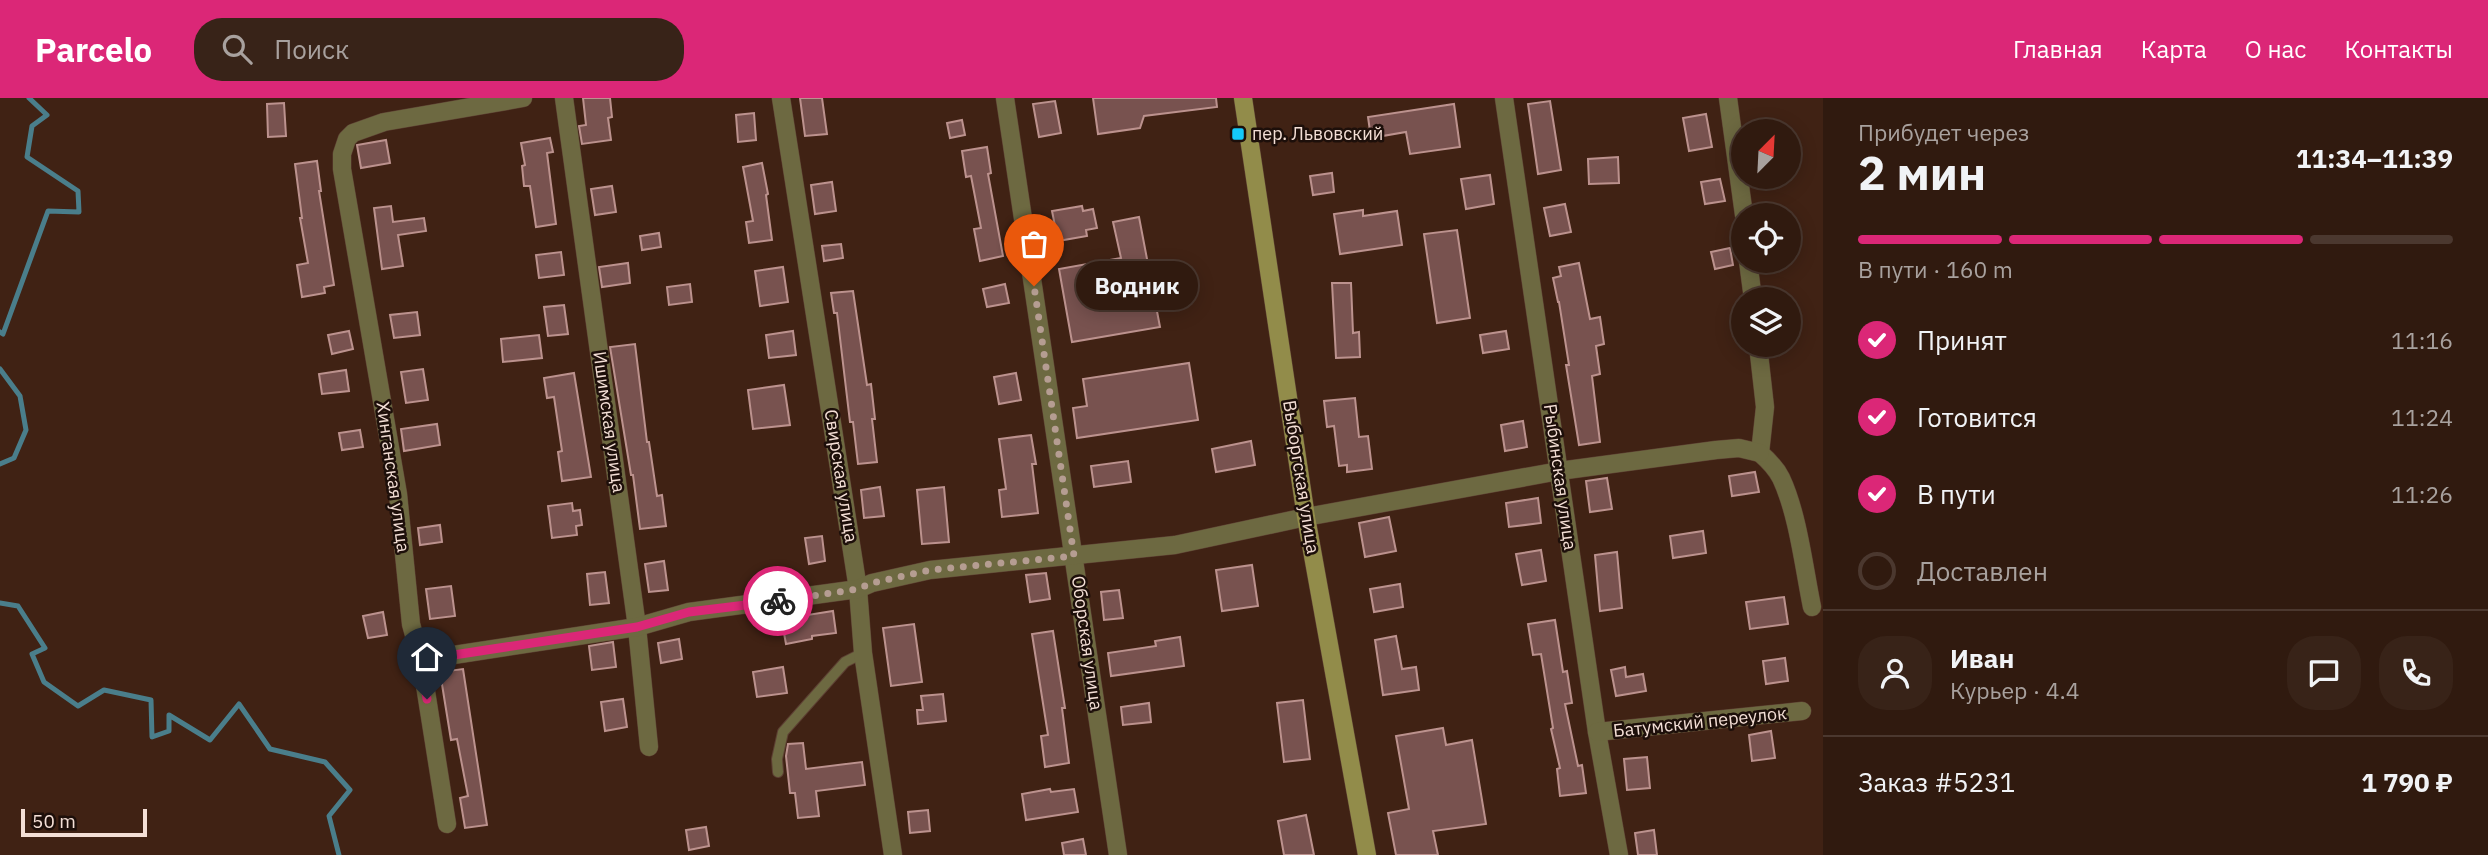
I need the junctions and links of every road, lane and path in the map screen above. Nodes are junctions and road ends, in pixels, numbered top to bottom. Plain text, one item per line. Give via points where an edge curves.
1 (523, 98) edge
2 (564, 98) edge
3 (781, 98) edge
4 (1005, 98) edge
5 (1243, 98) edge
6 (1504, 98) edge
7 (1728, 98) edge
8 (1742, 203) edge
9 (1759, 357) edge
10 (1760, 453) junction
11 (1559, 471) junction
12 (1306, 517) junction
13 (1074, 556) junction
14 (858, 589) junction
15 (1812, 607) dead end
16 (637, 627) junction
17 (863, 653) junction
18 (421, 660) junction
19 (1802, 711) dead end
20 (1597, 732) junction
21 (649, 747) dead end
22 (778, 772) dead end
23 (447, 824) dead end
24 (893, 855) edge
25 (1118, 855) edge
26 (1367, 855) edge
27 (1619, 855) edge

1 - 18 street, Хинганская улица via 384,122 353,133 342,154 391,447 411,624
2 - 16 street, Ишимская улица
3 - 14 street, Свирская улица
4 - 13 street, Оборская улица
5 - 12 street, Выборгская улица
6 - 11 street, Рыбинская улица
7 - 8 street
9 - 10 street via 1765,407
10 - 11 street via 1739,448
10 - 15 street via 1781,477
11 - 12 street
11 - 20 street, Рыбинская улица
12 - 13 street via 1175,545
12 - 26 street, Выборгская улица
13 - 14 street via 930,570
13 - 25 street, Оборская улица
14 - 16 street via 689,612
14 - 17 street, Свирская улица
16 - 18 street
16 - 21 street, Ишимская улица
17 - 22 lane via 845,662 783,732
17 - 24 street, Свирская улица
18 - 23 street, Хинганская улица
19 - 20 street, Батумский переулок
20 - 27 street, Рыбинская улица

